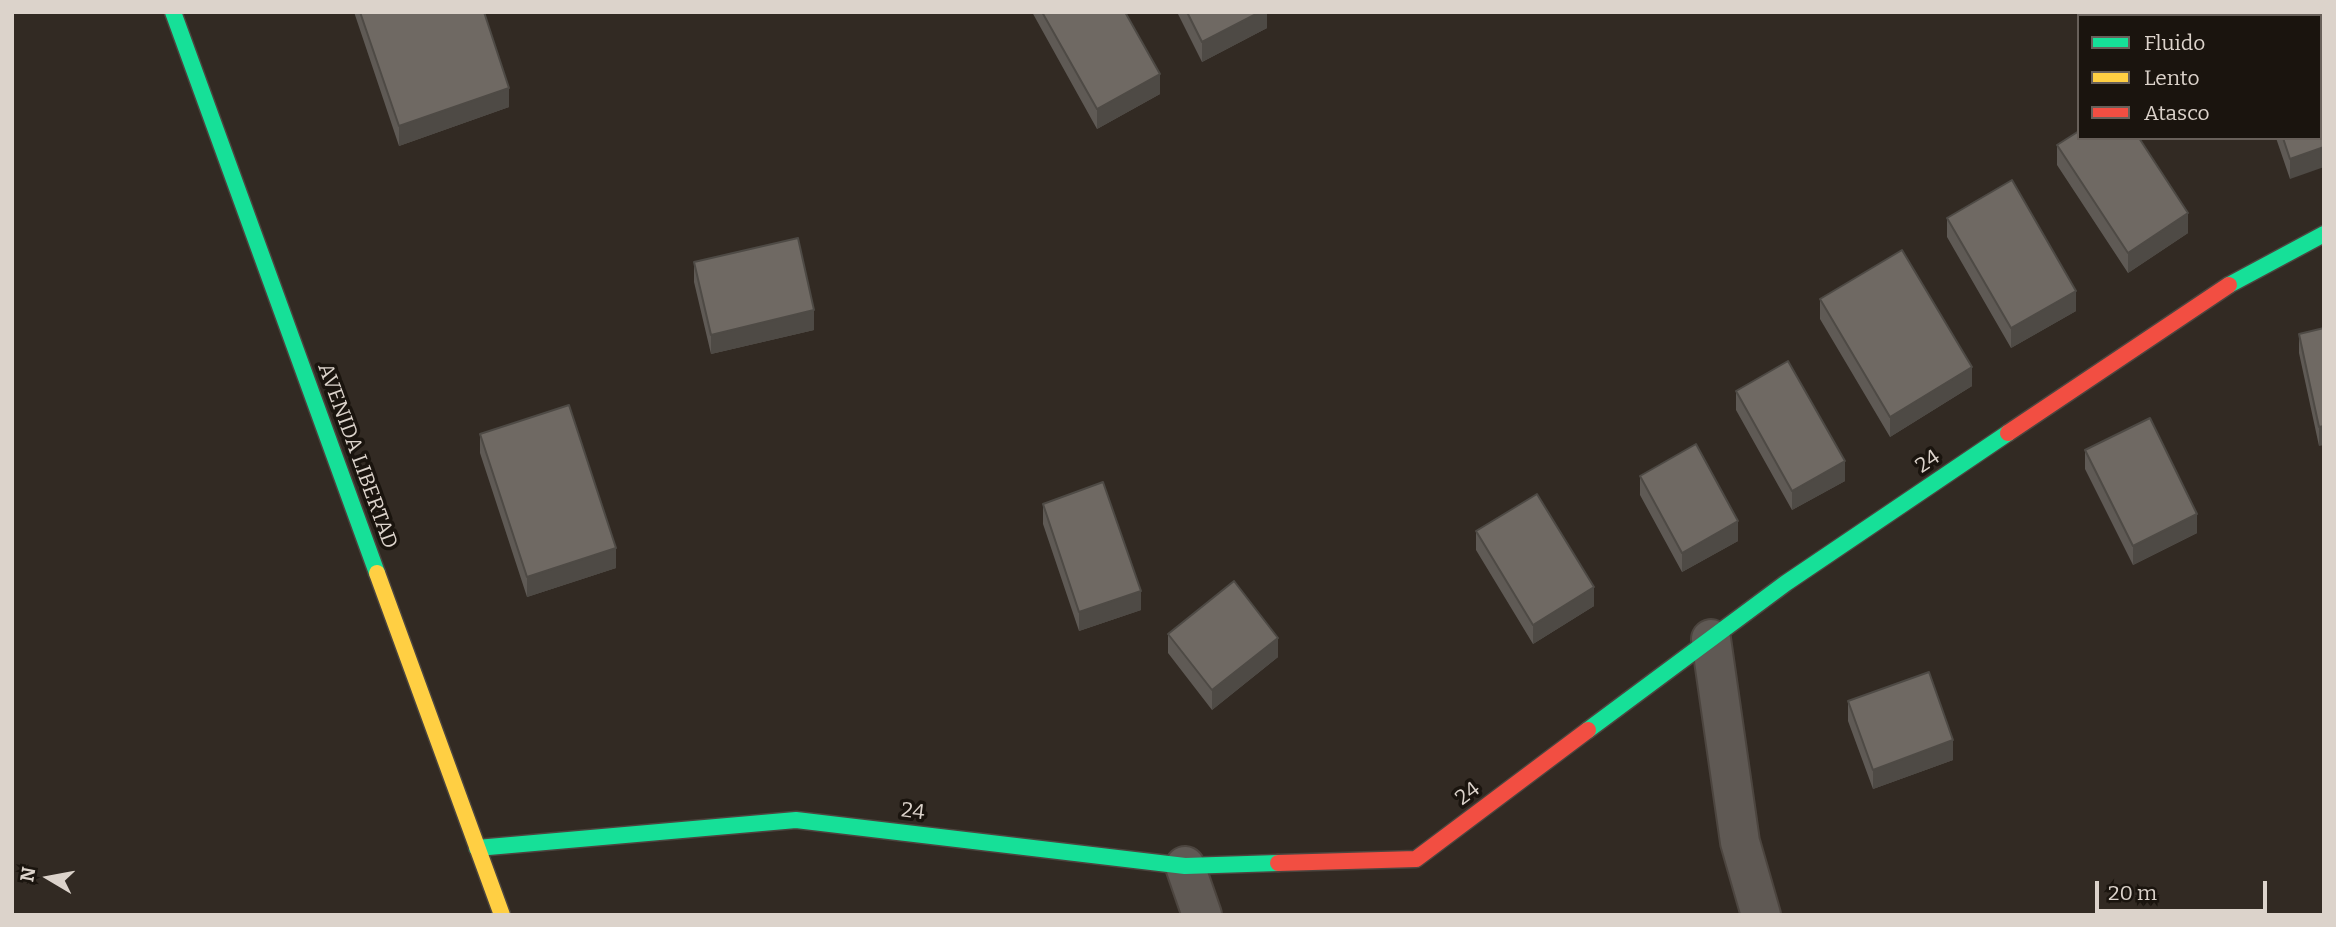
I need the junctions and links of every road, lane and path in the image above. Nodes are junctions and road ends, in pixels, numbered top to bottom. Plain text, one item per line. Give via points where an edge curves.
1 (173, 12) edge
2 (2324, 234) edge
3 (1711, 639) junction
4 (477, 848) junction
5 (1185, 866) junction
6 (502, 915) edge
7 (1202, 915) edge
8 (1761, 915) edge

1 - 4 street, AVENIDA LIBERTAD
2 - 3 street, 24 via 2224,287 1786,583
3 - 5 street, 24 via 1416,859
3 - 8 street via 1740,842
4 - 5 street, 24 via 796,820
4 - 6 street, AVENIDA LIBERTAD
5 - 7 street

